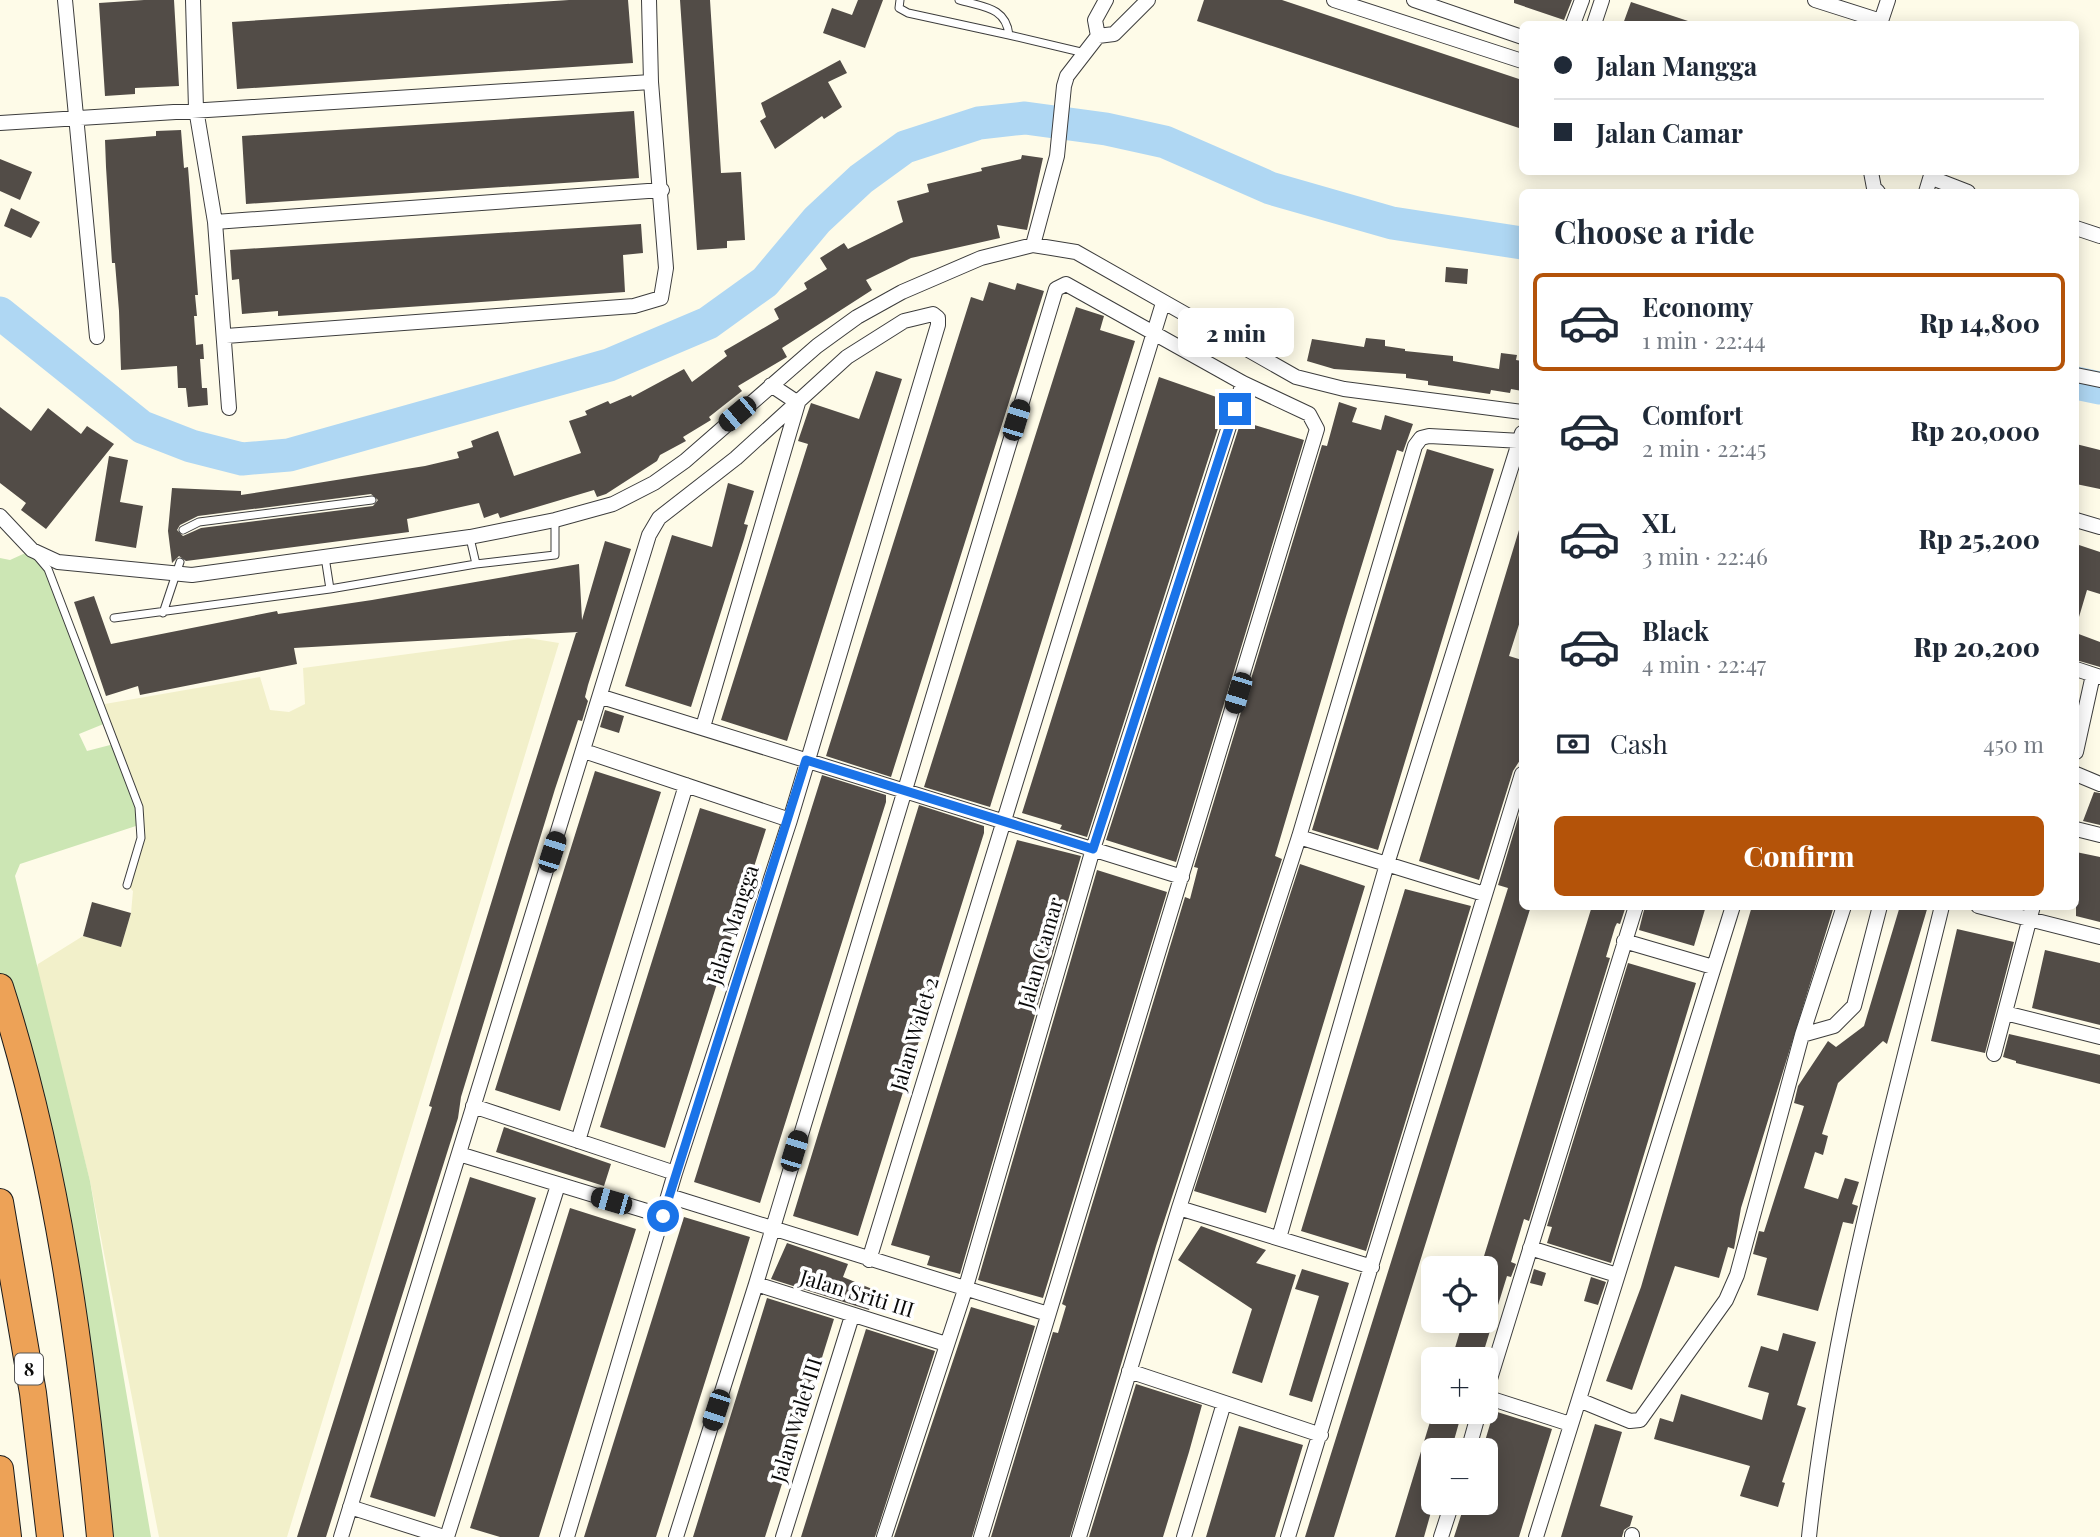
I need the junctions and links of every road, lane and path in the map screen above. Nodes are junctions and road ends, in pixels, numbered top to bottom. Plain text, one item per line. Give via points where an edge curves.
1 (65, 0) edge
2 (193, 0) edge
3 (649, 0) edge
4 (900, 0) edge
5 (959, 0) edge
6 (1106, 0) edge
7 (1148, 0) edge
8 (1334, 0) edge
9 (1414, 0) edge
10 (1582, 0) edge
11 (1602, 0) edge
12 (1815, 0) edge
13 (1888, 0) edge
14 (1574, 21) edge
15 (1595, 21) edge
16 (1009, 35) junction
17 (1098, 36) junction
18 (1519, 36) edge
19 (1086, 53) junction
20 (1519, 60) edge
21 (651, 82) junction
22 (196, 109) junction
23 (77, 118) junction
24 (0, 123) edge
25 (1932, 175) edge
26 (1962, 189) edge
27 (662, 190) junction
28 (215, 222) junction
29 (2079, 229) edge
30 (2100, 236) edge
31 (1033, 246) junction
32 (1163, 303) junction
33 (1154, 332) junction
34 (226, 336) junction
35 (97, 337) dead end
36 (2079, 376) edge
37 (2100, 380) edge
38 (1243, 383) junction
39 (771, 384) junction
40 (798, 403) junction
41 (229, 408) dead end
42 (1519, 412) edge
43 (1519, 441) edge
44 (1519, 450) edge
45 (372, 500) dead end
46 (0, 516) edge
47 (555, 520) junction
48 (2079, 521) edge
49 (2100, 527) edge
50 (183, 530) dead end
51 (470, 537) junction
52 (32, 550) junction
53 (326, 557) junction
54 (476, 564) junction
55 (178, 568) junction
56 (330, 589) junction
57 (163, 613) junction
58 (114, 618) dead end
59 (2079, 671) edge
60 (2097, 676) edge
61 (602, 697) junction
62 (703, 727) junction
63 (2079, 741) edge
64 (584, 751) junction
65 (806, 760) junction
66 (2079, 775) edge
67 (1519, 783) edge
68 (2100, 784) edge
69 (686, 785) junction
70 (905, 789) junction
71 (789, 820) junction
72 (1002, 821) junction
73 (2079, 831) edge
74 (2100, 835) edge
75 (1299, 837) junction
76 (1093, 849) junction
77 (1387, 864) junction
78 (1182, 877) junction
79 (127, 885) dead end
80 (1483, 894) junction
81 (1635, 910) edge
82 (1732, 910) edge
83 (1843, 910) edge
84 (1880, 910) edge
85 (1941, 910) edge
86 (2008, 910) edge
87 (2031, 913) edge
88 (2100, 937) edge
89 (1625, 941) junction
90 (1713, 968) junction
91 (0, 987) edge
92 (2005, 1013) junction
93 (1802, 1035) junction
94 (2100, 1037) edge
95 (1994, 1054) dead end
96 (473, 1106) junction
97 (578, 1141) junction
98 (459, 1154) junction
99 (675, 1173) junction
100 (558, 1185) junction
101 (668, 1196) junction
102 (0, 1202) edge
103 (1179, 1208) junction
104 (663, 1216) junction
105 (770, 1229) junction
106 (1279, 1238) junction
107 (1530, 1248) junction
108 (869, 1260) junction
109 (1372, 1267) junction
110 (1617, 1275) junction
111 (756, 1284) junction
112 (965, 1290) junction
113 (1048, 1314) junction
114 (852, 1316) junction
115 (946, 1344) junction
116 (1498, 1353) edge
117 (1129, 1371) junction
118 (1498, 1401) edge
119 (1579, 1401) junction
120 (1224, 1403) junction
121 (1570, 1424) junction
122 (1321, 1435) junction
123 (0, 1469) edge
124 (350, 1507) junction
125 (1448, 1515) edge
126 (8, 1537) edge
127 (50, 1537) edge
128 (100, 1537) edge
129 (341, 1537) edge
130 (445, 1537) edge
131 (567, 1537) edge
132 (676, 1537) edge
133 (783, 1537) edge
134 (884, 1537) edge
135 (981, 1537) edge
136 (1079, 1537) edge
137 (1184, 1537) edge
138 (1288, 1537) edge
139 (1441, 1537) edge
140 (1536, 1537) edge
141 (1809, 1537) edge

1 - 23 street
2 - 22 street
3 - 21 street
4 - 16 lane via 899,8 908,13
5 - 16 lane via 996,10 1007,22
6 - 17 street via 1095,20
7 - 17 street via 1114,34
8 - 20 street
9 - 18 street
10 - 14 street
11 - 15 street
12 - 13 street via 1881,21
16 - 19 lane
17 - 19 street
19 - 31 street via 1064,86 1058,156
21 - 22 street
21 - 27 street
22 - 23 street
22 - 28 street
23 - 24 street
23 - 35 street
25 - 26 street
27 - 28 street
27 - 34 street via 666,279 661,298 648,303
28 - 34 street
29 - 30 street
31 - 32 street via 1076,252
31 - 39 street via 981,258 902,292 857,317
32 - 33 street, Jalan Walet 2
32 - 42 street via 1296,377 1344,389
33 - 38 street
33 - 70 street via 1069,285 1056,289
33 - 72 street, Jalan Walet 2
34 - 41 street
36 - 37 street
38 - 76 street, Jalan Camar
38 - 78 street via 1308,414 1317,429
39 - 40 street
39 - 47 street via 685,461 654,482 613,504
40 - 61 street via 659,518 649,535
40 - 62 street
40 - 65 street, Jalan Mangga via 847,357 904,321 933,313 938,318
43 - 75 street via 1429,436 1418,440
44 - 77 street
45 - 50 lane via 199,522
46 - 52 street
47 - 51 street
47 - 54 lane via 555,555
48 - 49 street
51 - 53 street
51 - 54 lane
52 - 55 street via 58,562
52 - 79 lane via 47,569 139,807 141,838
53 - 55 street via 231,571
53 - 56 lane
54 - 56 lane
55 - 57 lane
56 - 57 lane
57 - 58 lane
59 - 60 street
60 - 63 street
61 - 62 street
61 - 64 street
62 - 65 street
64 - 69 street
64 - 96 street
65 - 70 street
65 - 71 street, Jalan Mangga
66 - 68 street
67 - 80 street
69 - 71 street
69 - 97 street
70 - 72 street
70 - 105 street
71 - 99 street, Jalan Mangga
72 - 76 street
72 - 108 street, Jalan Walet 2
73 - 74 street
75 - 77 street
75 - 103 street
76 - 78 street
76 - 112 street, Jalan Camar
77 - 80 street
77 - 106 street
78 - 113 street
80 - 109 street
81 - 89 street
82 - 90 street
83 - 93 street
84 - 93 street via 1854,1006 1834,1026
85 - 141 street via 1841,1318 1818,1451
86 - 87 street
87 - 88 street
87 - 92 street
89 - 90 street
89 - 107 street
90 - 110 street
91 - 128 highway via 57,1219 89,1427
92 - 94 street
92 - 95 street
93 - 119 street via 1737,1275 1726,1300 1640,1420 1630,1421
96 - 97 street
96 - 98 street
97 - 99 street
98 - 100 street
98 - 124 street
99 - 101 street, Jalan Mangga
100 - 104 street
100 - 130 street
101 - 104 street, Jalan Mangga
101 - 105 street
102 - 127 highway, 8 via 33,1393
103 - 106 street
103 - 117 street
104 - 131 street, Jalan Mangga
105 - 108 street
105 - 111 street
106 - 109 street
107 - 110 street
107 - 116 street
108 - 112 street
109 - 122 street
110 - 119 street
111 - 114 street, Jalan Sriti III
111 - 132 street
112 - 113 street
112 - 115 street, Jalan Camar
113 - 135 street
114 - 115 street, Jalan Sriti III
114 - 133 street, Jalan Walet III
115 - 134 street, Jalan Camar
117 - 120 street
117 - 136 street
118 - 121 street
119 - 121 street
120 - 122 street
120 - 137 street
121 - 140 street
122 - 138 street
123 - 126 highway
124 - 129 street
124 - 130 street
125 - 139 street

